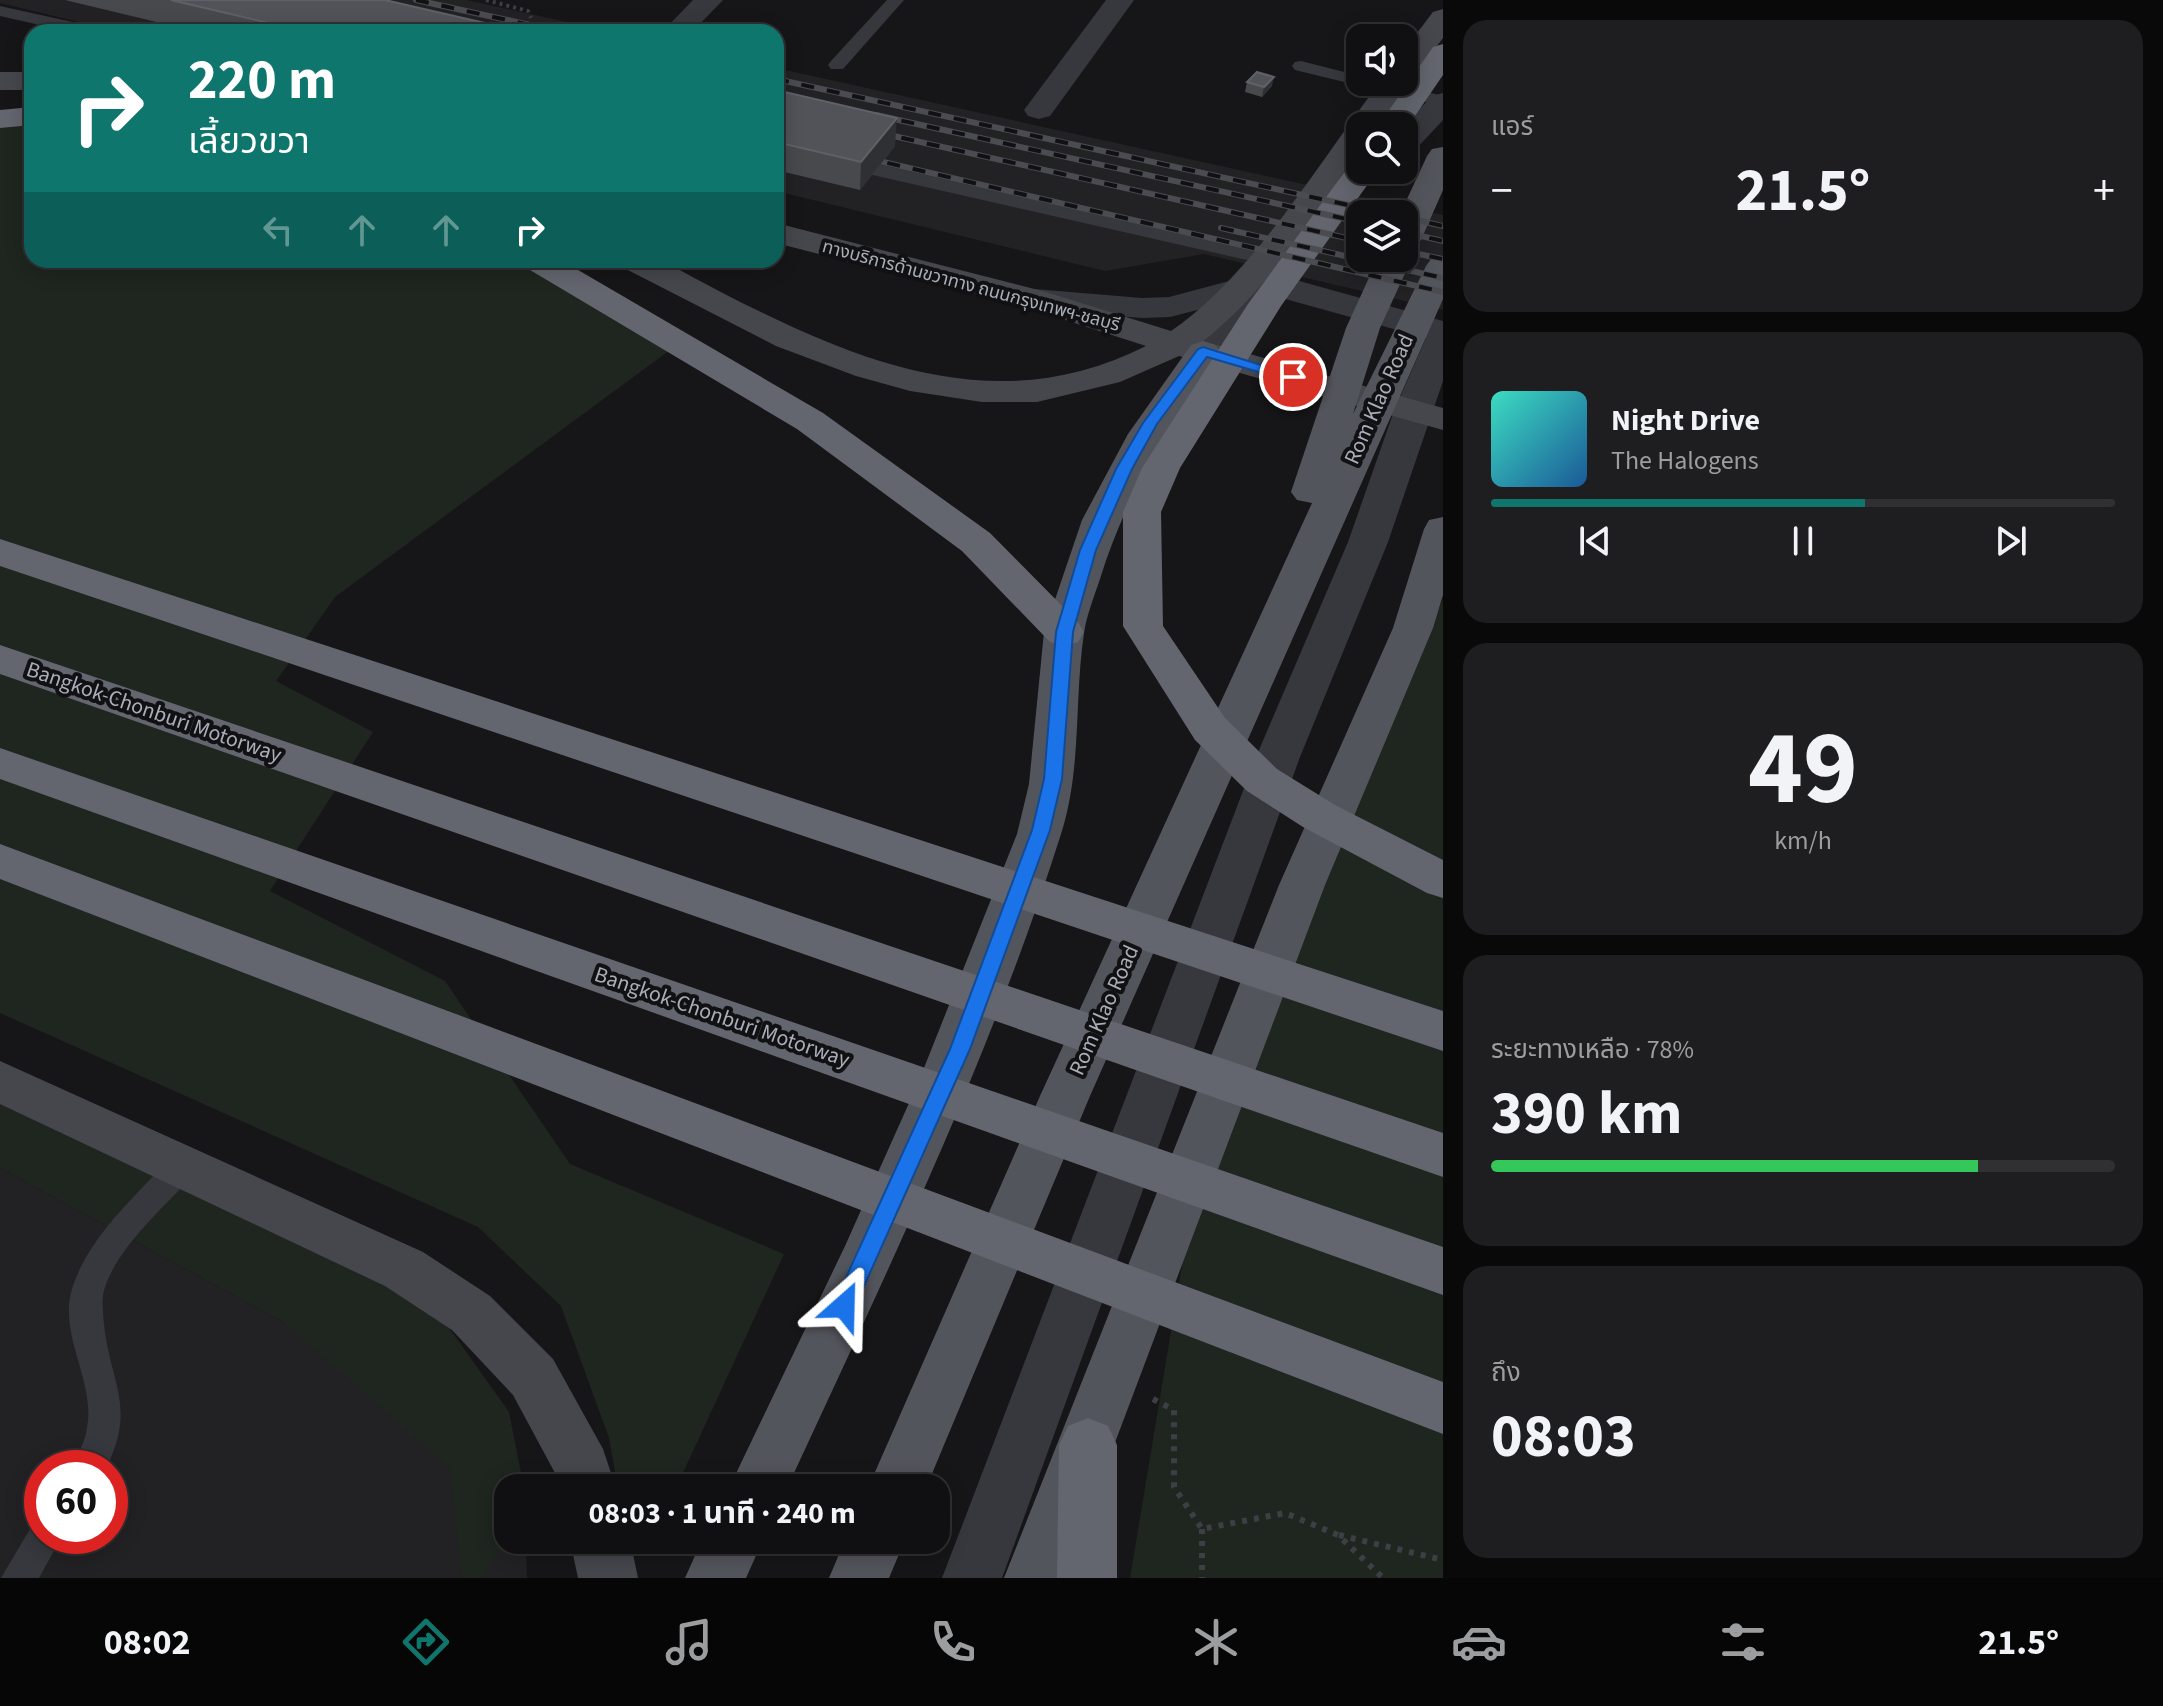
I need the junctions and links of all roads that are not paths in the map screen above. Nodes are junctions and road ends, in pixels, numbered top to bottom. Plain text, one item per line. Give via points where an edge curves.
1 (709, 0) edge
2 (896, 0) edge
3 (1120, 0) edge
4 (0, 11) edge
5 (1443, 18) edge
6 (58, 24) edge
7 (684, 24) edge
8 (1418, 51) edge
9 (1443, 53) edge
10 (837, 65) dead end
11 (1301, 66) dead end
12 (1346, 77) edge
13 (1418, 95) edge
14 (1384, 96) edge
15 (1443, 101) edge
16 (1039, 110) dead end
17 (1372, 112) edge
18 (1403, 112) edge
19 (24, 117) edge
20 (0, 119) edge
21 (1418, 128) edge
22 (1346, 147) edge
23 (784, 149) edge
24 (1443, 156) edge
25 (1352, 184) edge
26 (1366, 184) edge
27 (1418, 210) edge
28 (784, 235) edge
29 (1264, 266) junction
30 (1443, 266) edge
31 (551, 268) edge
32 (649, 268) edge
33 (1389, 272) edge
34 (1034, 299) junction
35 (1443, 332) edge
36 (1443, 339) edge
37 (1203, 352) junction
38 (1428, 415) edge
39 (1318, 535) junction
40 (0, 552) edge
41 (1439, 553) edge
42 (1064, 632) junction
43 (0, 659) edge
44 (0, 763) edge
45 (0, 861) edge
46 (1443, 881) edge
47 (1443, 1031) edge
48 (0, 1081) edge
49 (1443, 1155) edge
50 (182, 1166) junction
51 (1443, 1271) edge
52 (1443, 1408) edge
53 (1088, 1445) junction
54 (98, 1450) edge
55 (581, 1474) edge
56 (765, 1474) edge
57 (903, 1474) edge
58 (34, 1554) edge
59 (579, 1554) edge
60 (603, 1554) edge
61 (726, 1554) edge
62 (869, 1554) edge
63 (19, 1578) edge
64 (578, 1578) edge
65 (608, 1578) edge
66 (715, 1578) edge
67 (859, 1578) edge
68 (972, 1578) edge
69 (1034, 1578) edge
70 (1087, 1578) edge

1 - 7 street
2 - 10 lane
3 - 16 street
4 - 6 lane
5 - 8 main road
9 - 18 highway
11 - 12 lane
13 - 15 lane
14 - 17 main road
15 - 21 street
19 - 20 highway
22 - 32 main road via 1243,284 1199,327 1142,362 1032,392 911,382 851,365 799,346
23 - 29 lane
24 - 27 main road
25 - 46 highway via 1265,304 1161,468 1142,512 1143,626 1210,729 1262,780
26 - 29 street via 1335,216
28 - 34 main road, ทางบริการด้านขวาทาง ถนนกรุงเทพฯ-ชลบุรี
29 - 34 street via 1170,307
29 - 35 street
29 - 37 street
30 - 39 main road, Rom Klao Road
31 - 42 highway via 810,421 976,542
33 - 39 main road, Rom Klao Road via 1363,328 1309,497
34 - 37 main road, ทางบริการด้านขวาทาง ถนนกรุงเทพฯ-ชลบุรี
36 - 38 street
37 - 38 main road, ทางบริการด้านขวาทาง ถนนกรุงเทพฯ-ชลบุรี
37 - 42 main road via 1150,423 1124,469 1088,550
38 - 68 street via 1278,757
39 - 57 main road, Rom Klao Road via 1065,1096
40 - 47 highway
41 - 53 main road via 1413,628 1302,885
42 - 56 main road via 1053,779 1041,830 960,1049
43 - 49 highway, Bangkok-Chonburi Motorway
44 - 51 highway, Bangkok-Chonburi Motorway
45 - 52 highway
48 - 50 main road
50 - 54 lane via 107,1254 87,1290 87,1329 107,1424
50 - 55 main road via 404,1269 471,1313 533,1377
53 - 69 main road
53 - 70 highway
58 - 63 lane
59 - 64 main road
60 - 65 main road
61 - 66 main road
62 - 67 main road

